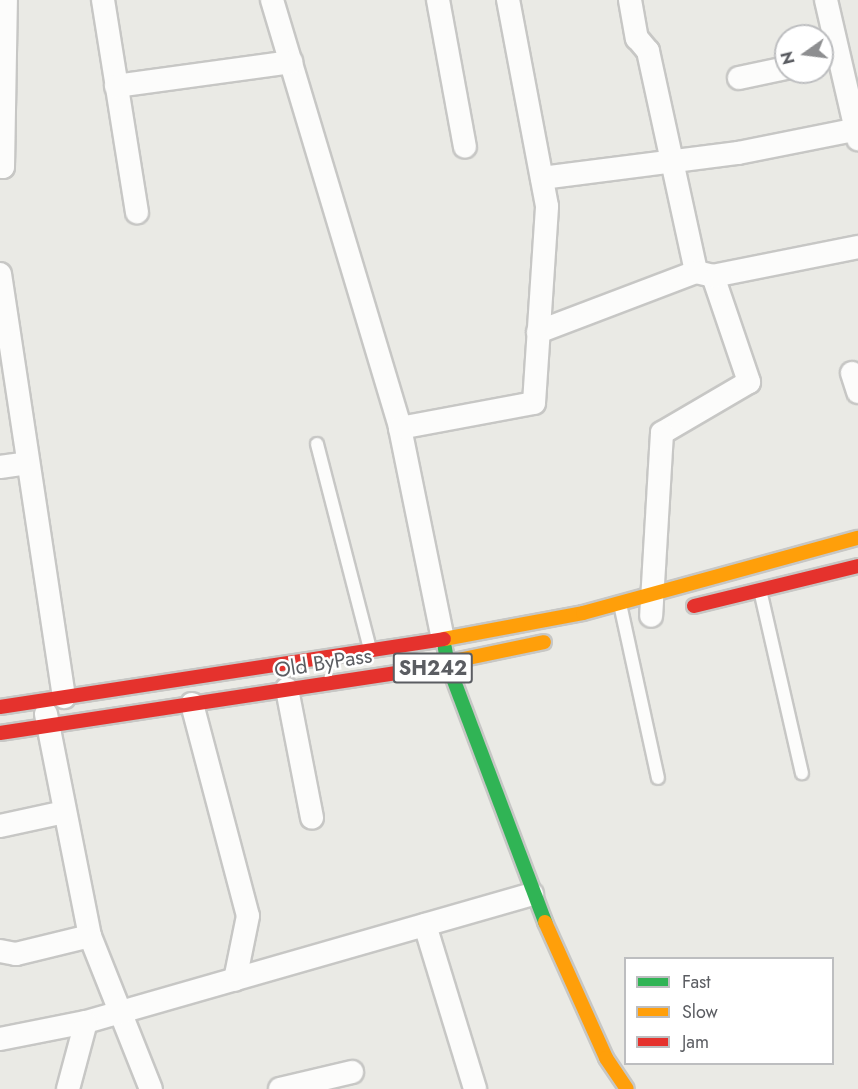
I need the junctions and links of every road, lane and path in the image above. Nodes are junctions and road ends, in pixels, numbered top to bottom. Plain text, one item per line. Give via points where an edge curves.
1 (6, 0) edge
2 (103, 0) edge
3 (272, 0) edge
4 (438, 0) edge
5 (508, 0) edge
6 (630, 0) edge
7 (826, 0) edge
8 (828, 24) edge
9 (291, 62) junction
10 (834, 70) edge
11 (774, 71) edge
12 (739, 78) dead end
13 (116, 86) junction
14 (857, 132) edge
15 (465, 147) dead end
16 (669, 162) junction
17 (0, 166) edge
18 (542, 178) junction
19 (137, 212) dead end
20 (858, 247) edge
21 (0, 274) edge
22 (704, 274) junction
23 (538, 332) junction
24 (400, 428) junction
25 (318, 444) dead end
26 (28, 463) junction
27 (0, 467) edge
28 (858, 538) edge
29 (858, 566) edge
30 (760, 590) junction
31 (620, 604) junction
32 (655, 608) junction
33 (684, 608) dead end
34 (618, 624) junction
35 (443, 639) junction
36 (556, 639) dead end
37 (370, 650) junction
38 (448, 665) junction
39 (287, 689) junction
40 (54, 699) junction
41 (192, 704) junction
42 (0, 707) edge
43 (48, 726) junction
44 (0, 733) edge
45 (802, 773) dead end
46 (658, 778) dead end
47 (65, 812) junction
48 (312, 818) dead end
49 (0, 826) edge
50 (532, 894) junction
51 (425, 925) junction
52 (90, 936) junction
53 (0, 951) edge
54 (236, 980) junction
55 (123, 1011) junction
56 (86, 1022) junction
57 (0, 1038) edge
58 (352, 1072) dead end
59 (68, 1089) edge
60 (151, 1089) edge
61 (280, 1089) edge
62 (475, 1089) edge
63 (627, 1089) edge

1 - 17 street via 3,167
2 - 13 street
3 - 9 street
4 - 15 street
5 - 18 street
6 - 16 street via 637,38 648,51
7 - 8 street
9 - 13 street
9 - 24 street
10 - 14 street
11 - 12 street
13 - 19 street
14 - 16 street
16 - 18 street
16 - 22 street
18 - 23 street via 547,206
20 - 22 street
21 - 26 street
22 - 23 street
22 - 32 street via 749,382 662,433
23 - 24 street via 534,403
24 - 35 street
25 - 37 lane
26 - 27 street
26 - 40 street
28 - 32 main road
29 - 30 main road
30 - 33 main road
30 - 45 lane
31 - 32 main road
31 - 34 lane
31 - 35 main road
32 - 34 main road
34 - 46 lane
35 - 37 main road
35 - 38 main road
36 - 38 main road, Old ByPass / SH242
37 - 40 main road
38 - 39 main road, Old ByPass / SH242
38 - 50 main road
39 - 41 main road, Old ByPass / SH242
39 - 48 street
40 - 42 main road
40 - 43 street
41 - 43 main road, Old ByPass / SH242
41 - 54 street via 248,916
43 - 44 main road, Old ByPass / SH242
43 - 47 street
47 - 49 street
47 - 52 street
50 - 51 street
50 - 63 main road via 606,1058
51 - 54 street
51 - 62 street
52 - 53 street via 16,954
52 - 55 street
54 - 55 street
55 - 56 street
55 - 60 street
56 - 57 street
56 - 59 street
58 - 61 street

